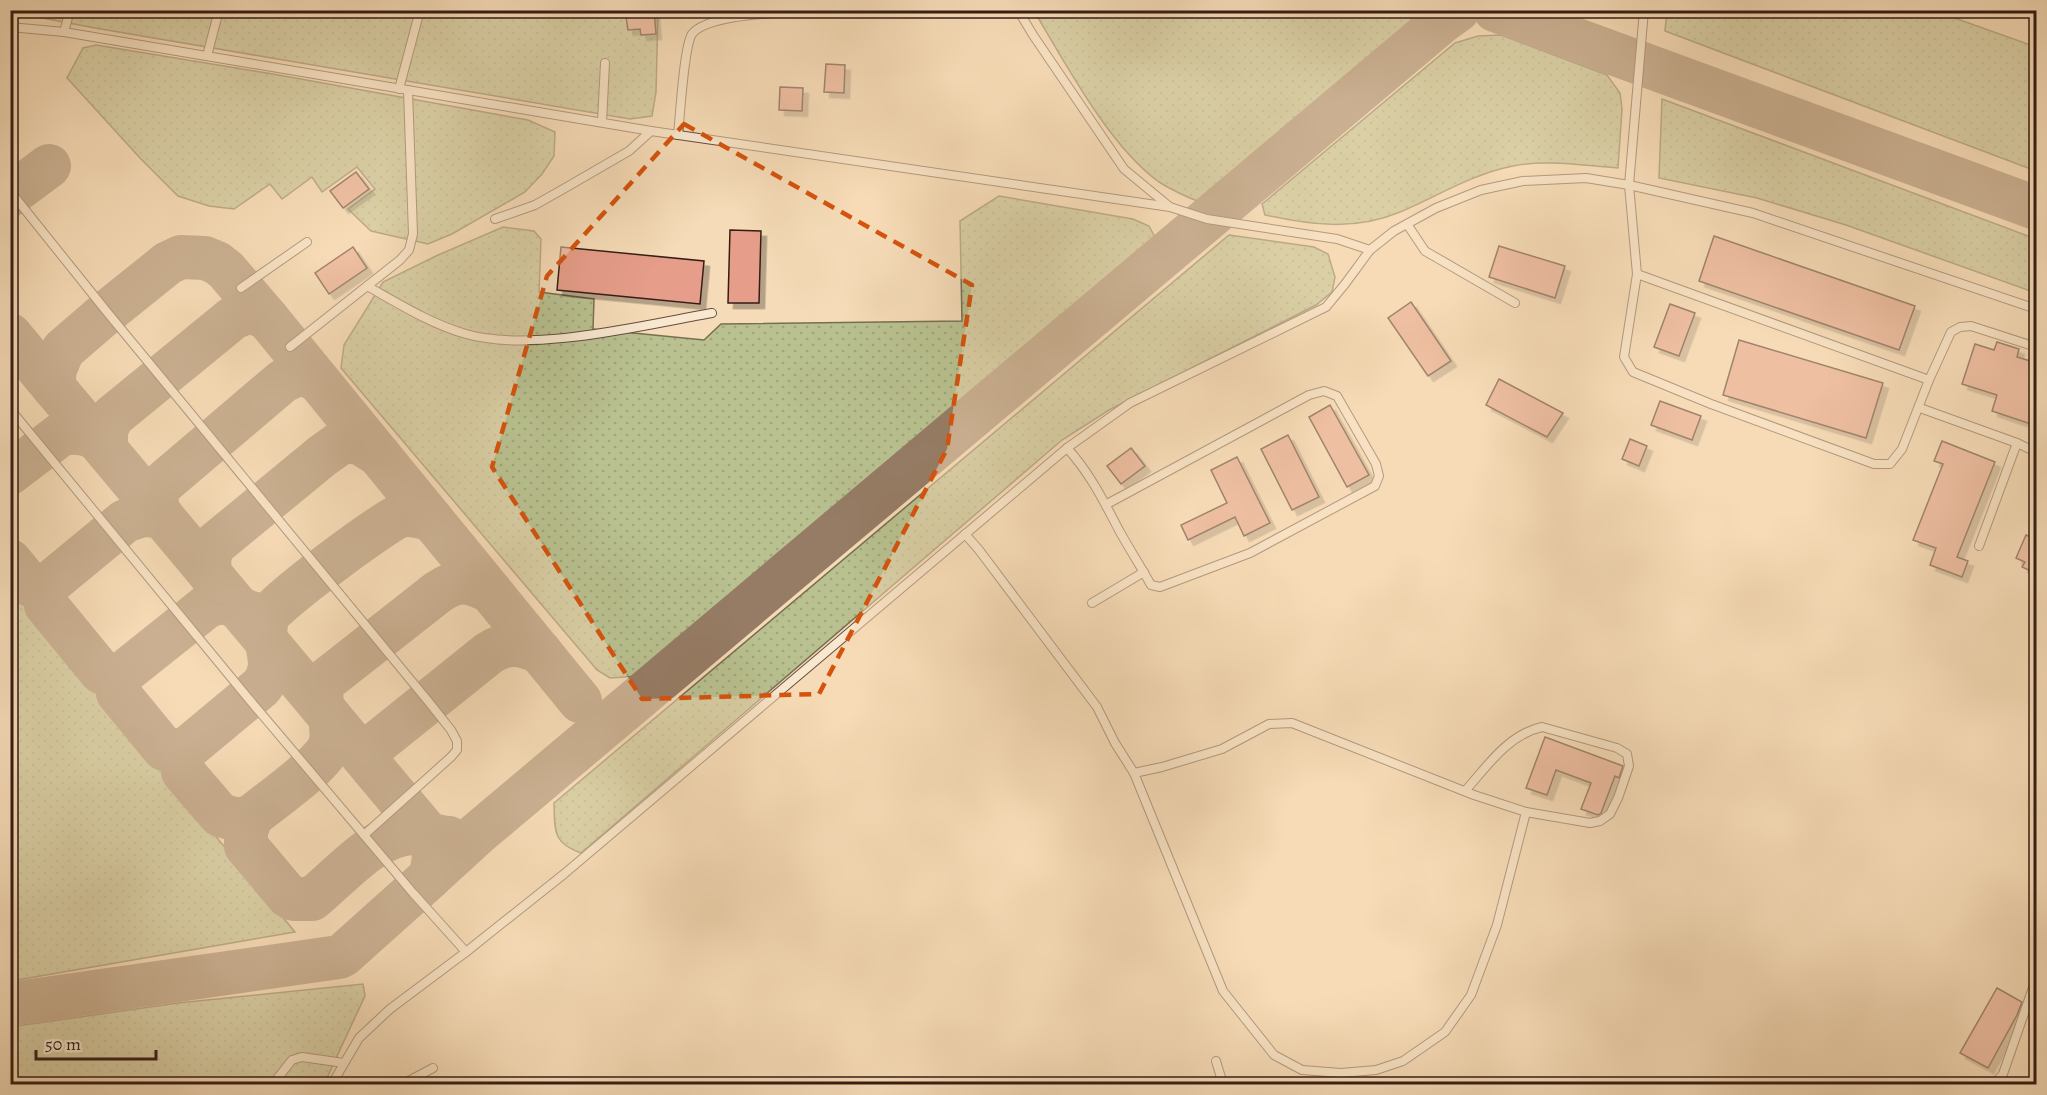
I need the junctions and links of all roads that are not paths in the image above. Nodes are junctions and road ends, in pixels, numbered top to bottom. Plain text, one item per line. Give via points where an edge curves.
1 (70, 10) edge
2 (219, 10) edge
3 (420, 10) edge
4 (813, 10) edge
5 (1018, 10) edge
6 (1644, 10) edge
7 (10, 27) edge
8 (64, 32) junction
9 (207, 57) junction
10 (605, 63) dead end
11 (403, 89) junction
12 (602, 122) junction
13 (651, 131) junction
14 (678, 135) junction
15 (1629, 185) junction
16 (10, 191) edge
17 (1170, 207) junction
18 (495, 219) dead end
19 (1407, 224) junction
20 (308, 242) dead end
21 (1370, 249) junction
22 (1637, 274) junction
23 (367, 286) junction
24 (241, 288) dead end
25 (1515, 303) dead end
26 (2037, 309) edge
27 (712, 313) dead end
28 (290, 347) dead end
29 (2037, 347) edge
30 (1929, 380) junction
31 (1920, 408) junction
32 (10, 409) edge
33 (2017, 443) junction
34 (1067, 448) junction
35 (2037, 452) edge
36 (1107, 504) junction
37 (965, 534) junction
38 (1979, 546) dead end
39 (1144, 572) junction
40 (1092, 603) dead end
41 (1134, 773) junction
42 (1466, 790) junction
43 (1526, 812) junction
44 (364, 835) junction
45 (466, 952) junction
46 (2037, 979) edge
47 (1216, 1061) dead end
48 (344, 1064) junction
49 (433, 1068) dead end
50 (273, 1084) edge
51 (332, 1084) edge
52 (403, 1084) edge
53 (1223, 1084) edge
54 (1994, 1084) edge

1 - 8 lane
2 - 9 lane
3 - 11 lane
4 - 14 lane via 718,19 691,35
5 - 17 lane via 1124,169
6 - 15 lane
7 - 8 lane
8 - 9 lane
9 - 11 lane
10 - 12 lane
11 - 12 lane
11 - 23 lane via 413,234 409,249 400,260
12 - 13 lane
13 - 14 lane
13 - 18 lane via 629,151 536,205
14 - 17 lane
15 - 19 lane via 1586,178 1523,181 1481,190
15 - 22 lane
15 - 26 lane via 1754,213
16 - 44 lane via 457,741 457,750 451,757
17 - 21 lane via 1207,219 1337,239
19 - 21 lane
19 - 25 lane via 1425,251
20 - 24 lane
21 - 34 lane via 1326,307 1130,403
22 - 30 lane
22 - 31 lane via 1624,357 1633,372 1874,464 1890,464 1902,449
23 - 27 lane via 431,322 467,335 513,341 575,337
23 - 28 lane
29 - 30 lane via 1971,326 1960,327 1951,332
30 - 31 lane
31 - 33 lane
32 - 44 lane
33 - 35 lane
33 - 38 lane
34 - 36 lane
34 - 37 lane
36 - 39 lane
36 - 39 lane via 1309,395 1324,391 1337,396 1376,464 1379,476 1375,486 1250,553 1160,587 1151,585
37 - 41 lane via 1096,707
37 - 45 lane via 564,874
39 - 40 lane
41 - 42 lane via 1221,749 1269,724 1292,723
41 - 43 lane via 1223,991 1274,1055 1302,1070 1376,1070 1403,1061 1445,1032 1471,995 1497,925
42 - 43 lane
42 - 43 lane via 1515,738 1542,727 1627,754 1629,766 1618,798 1610,814 1600,821 1590,824
44 - 45 lane
45 - 48 lane via 390,1009 359,1038
46 - 54 lane via 2003,1074
47 - 53 lane
48 - 50 lane via 302,1057 292,1060
48 - 51 lane
49 - 52 lane

